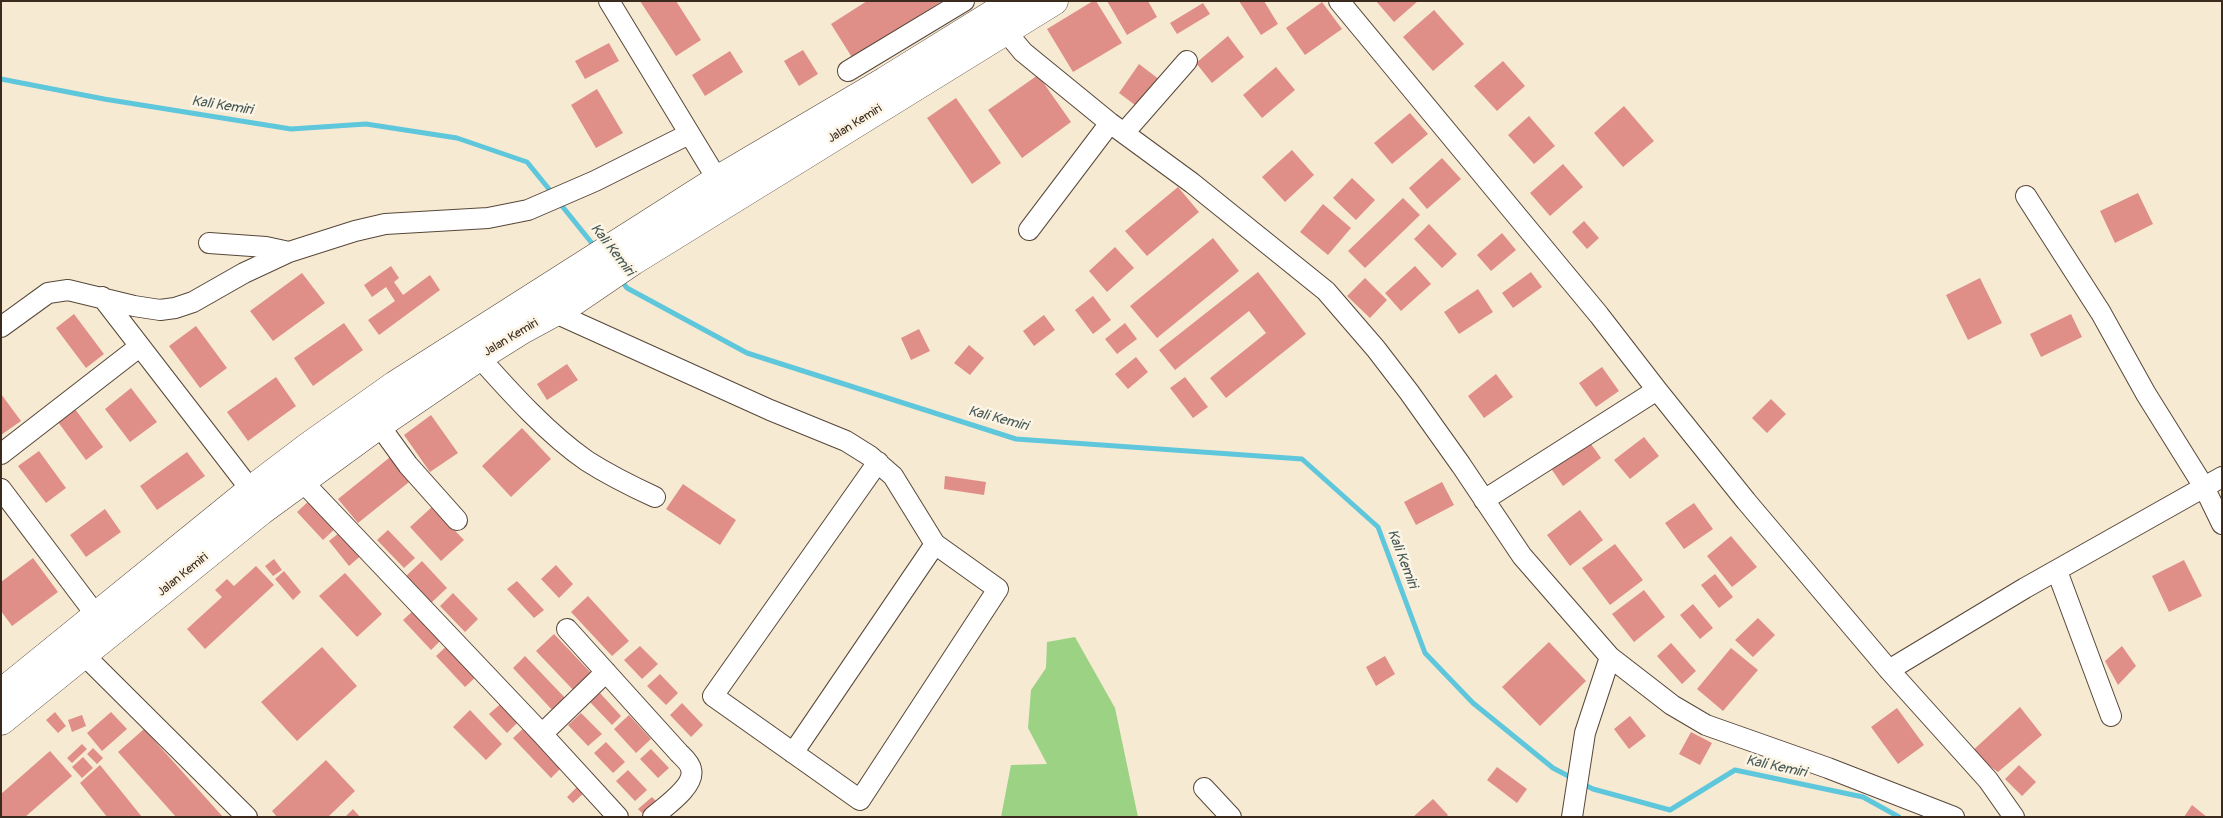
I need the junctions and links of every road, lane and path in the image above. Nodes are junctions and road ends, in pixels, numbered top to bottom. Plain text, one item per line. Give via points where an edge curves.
1 (609, 1) edge
2 (964, 1) edge
3 (1054, 1) edge
4 (1339, 1) edge
5 (1003, 16) edge
6 (1187, 61) dead end
7 (848, 71) dead end
8 (1117, 128) junction
9 (689, 134) junction
10 (724, 191) junction
11 (2026, 196) dead end
12 (1029, 230) dead end
13 (208, 244) dead end
14 (289, 252) junction
15 (102, 297) junction
16 (560, 300) junction
17 (1, 327) edge
18 (139, 346) junction
19 (479, 358) junction
20 (1657, 390) junction
21 (379, 426) junction
22 (1, 454) edge
23 (878, 462) junction
24 (2222, 478) edge
25 (302, 481) junction
26 (2204, 487) junction
27 (1, 489) edge
28 (251, 490) junction
29 (655, 497) dead end
30 (1484, 500) junction
31 (457, 520) dead end
32 (2222, 524) edge
33 (935, 544) junction
34 (2057, 571) junction
35 (96, 615) junction
36 (567, 629) dead end
37 (84, 655) junction
38 (1610, 657) junction
39 (1889, 670) junction
40 (606, 672) junction
41 (1, 693) edge
42 (2111, 716) dead end
43 (1, 721) edge
44 (542, 734) junction
45 (793, 753) junction
46 (1204, 788) dead end
47 (1573, 811) edge
48 (247, 817) edge
49 (618, 817) edge
50 (653, 817) edge
51 (1231, 817) edge
52 (1954, 817) edge
53 (2014, 817) edge

1 - 9 street
2 - 7 street
3 - 5 highway, Jalan Kemiri
4 - 20 street via 1599,315
5 - 8 street via 1023,52
5 - 10 highway, Jalan Kemiri via 885,81
6 - 8 street
8 - 12 street
8 - 30 street via 1192,183 1326,291 1409,392
9 - 10 street
9 - 14 street via 528,210 488,218 385,224
10 - 16 highway, Jalan Kemiri via 628,251
11 - 26 street via 2101,313 2146,394
13 - 14 street via 266,247
14 - 15 street via 176,308 160,310
15 - 17 street via 68,290 48,293
15 - 18 street
16 - 19 highway, Jalan Kemiri
16 - 23 street via 770,410 846,441
16 - 28 highway, Jalan Kemiri via 395,385
18 - 22 street
18 - 28 street
19 - 21 highway, Jalan Kemiri
19 - 29 street via 559,439 618,480
20 - 30 street
20 - 39 street
21 - 25 highway, Jalan Kemiri
21 - 31 street via 408,465
23 - 33 street via 893,476
23 - 45 street via 713,696
24 - 26 street
25 - 37 highway, Jalan Kemiri
25 - 44 street
26 - 32 street
26 - 34 street
27 - 35 street
28 - 35 highway, Jalan Kemiri
30 - 38 street via 1533,570
33 - 45 street
33 - 45 street via 998,589 860,800
34 - 39 street
34 - 42 street
35 - 41 highway, Jalan Kemiri
36 - 40 street
37 - 43 highway, Jalan Kemiri
37 - 48 street
38 - 47 street via 1585,733
38 - 52 street via 1672,704 1706,725
39 - 53 street via 1988,780
40 - 44 street
40 - 50 street via 691,769 687,786
44 - 49 street
46 - 51 street

